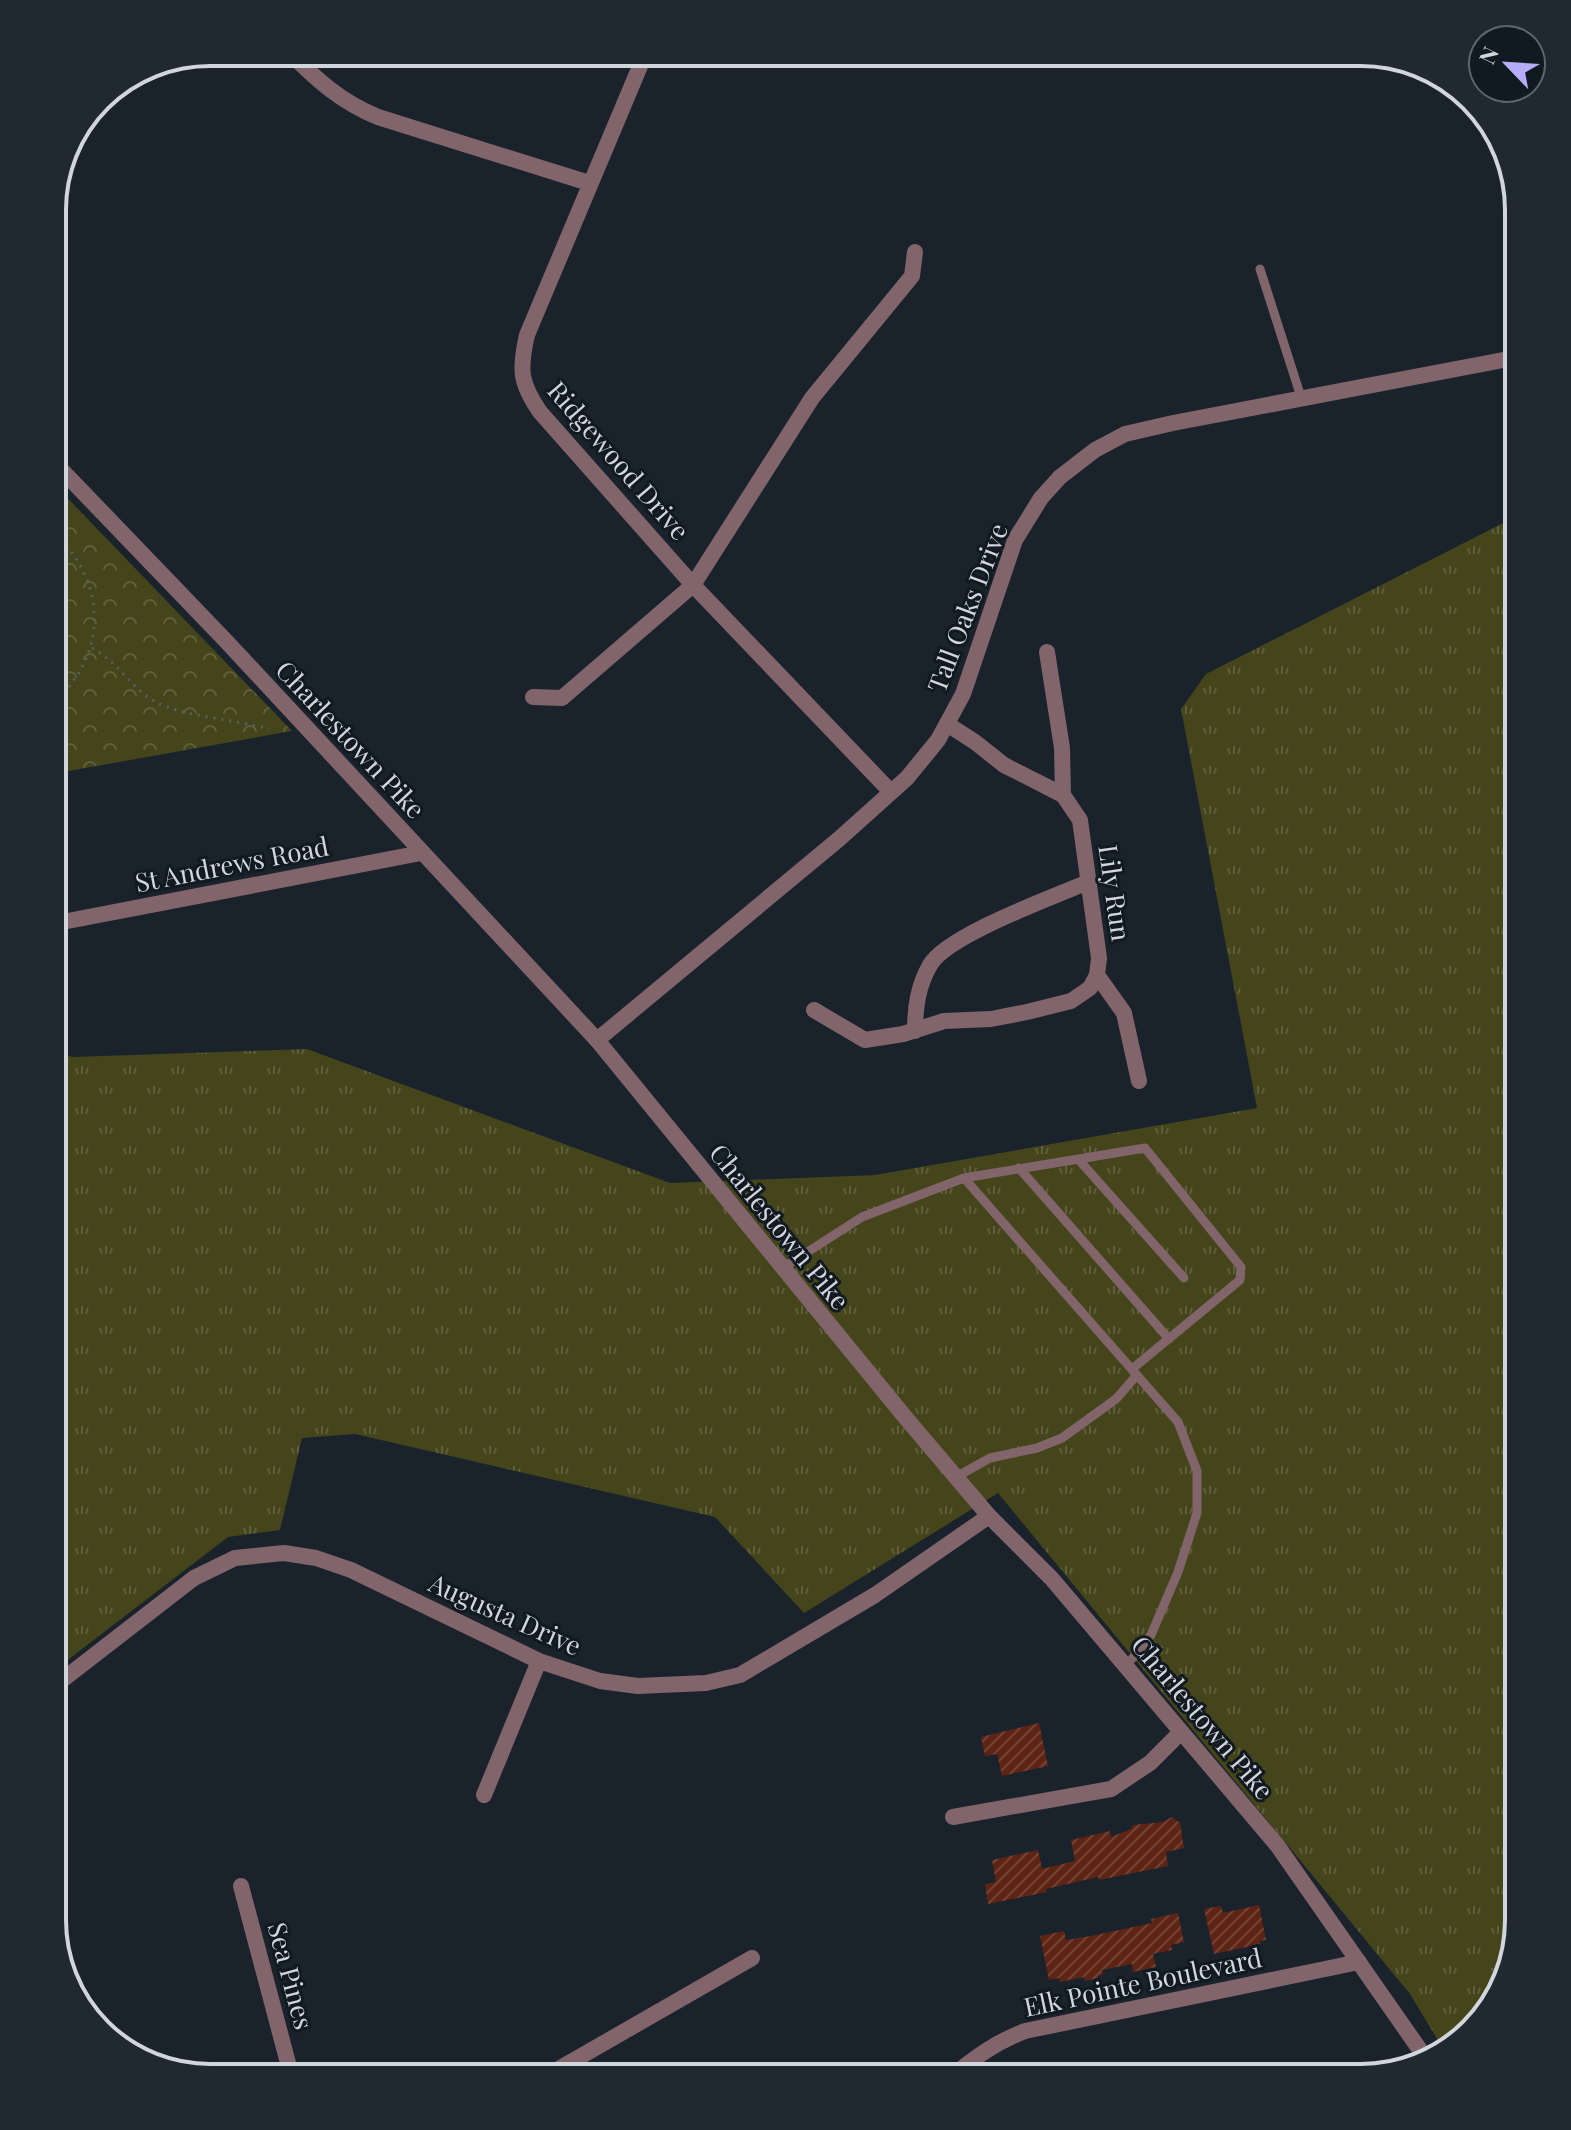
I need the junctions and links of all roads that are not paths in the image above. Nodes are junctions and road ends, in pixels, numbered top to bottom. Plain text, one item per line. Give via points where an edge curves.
1 (303, 66) edge
2 (640, 66) edge
3 (589, 183) junction
4 (915, 252) dead end
5 (1260, 269) dead end
6 (1505, 360) edge
7 (1301, 397) junction
8 (66, 475) edge
9 (693, 585) junction
10 (1047, 652) dead end
11 (533, 697) dead end
12 (947, 724) junction
13 (891, 792) junction
14 (1063, 795) junction
15 (421, 853) junction
16 (1088, 882) junction
17 (66, 921) edge
18 (1097, 975) junction
19 (814, 1010) dead end
20 (915, 1031) junction
21 (597, 1040) junction
22 (1139, 1081) dead end
23 (1078, 1159) junction
24 (1019, 1168) junction
25 (964, 1178) junction
26 (781, 1269) junction
27 (1184, 1278) dead end
28 (1169, 1339) junction
29 (1134, 1372) junction
30 (956, 1477) junction
31 (989, 1516) junction
32 (539, 1661) junction
33 (1127, 1665) junction
34 (66, 1677) edge
35 (1180, 1733) junction
36 (484, 1795) dead end
37 (953, 1817) dead end
38 (241, 1886) dead end
39 (752, 1958) dead end
40 (1359, 1962) junction
41 (1421, 2051) edge
42 (288, 2064) edge
43 (571, 2064) edge
44 (967, 2064) edge

1 - 3 street via 320,84 378,117
2 - 3 street, Ridgewood Drive
3 - 9 street, Ridgewood Drive via 527,335 523,384 540,412
4 - 9 street via 912,276 812,398
5 - 7 lane
6 - 7 street, Tall Oaks Drive
7 - 12 street, Tall Oaks Drive via 1125,434 1060,477 1015,540 963,694
8 - 15 street, Charlestown Pike
9 - 11 street via 562,698
9 - 13 street, Ridgewood Drive
10 - 14 street via 1062,748
12 - 13 street, Tall Oaks Drive
12 - 14 street via 1004,765
13 - 21 street, Tall Oaks Drive
14 - 16 street, Lily Run via 1080,820
15 - 17 street, St Andrews Road
15 - 21 street, Charlestown Pike
16 - 18 street, Lily Run via 1097,932
16 - 20 street via 950,945 930,963 915,1001
18 - 20 street, Lily Run via 1090,988 1071,1001 991,1019 944,1021
18 - 22 street via 1124,1013
19 - 20 street, Lily Run via 865,1040
21 - 26 street, Charlestown Pike
23 - 24 lane
23 - 27 lane
23 - 28 lane via 1145,1148 1241,1267 1240,1280
24 - 25 lane
24 - 28 lane
25 - 26 lane via 862,1217
25 - 29 lane
26 - 30 street, Charlestown Pike
28 - 29 lane
29 - 30 lane via 1116,1399 1062,1438 990,1458
29 - 33 lane via 1178,1422 1197,1471 1197,1513 1151,1635
30 - 31 street, Charlestown Pike
31 - 32 street, Augusta Drive via 875,1595 740,1675 680,1686 638,1686 600,1681
31 - 33 street, Charlestown Pike
32 - 34 street, Augusta Drive via 351,1570 284,1553 235,1558 194,1578
32 - 36 street
33 - 35 street, Charlestown Pike
35 - 37 street via 1150,1763 1111,1789
35 - 40 street, Charlestown Pike via 1277,1845
38 - 42 street, Sea Pines
39 - 43 street
40 - 41 street, Charlestown Pike
40 - 44 street, Elk Pointe Boulevard via 1025,2031

